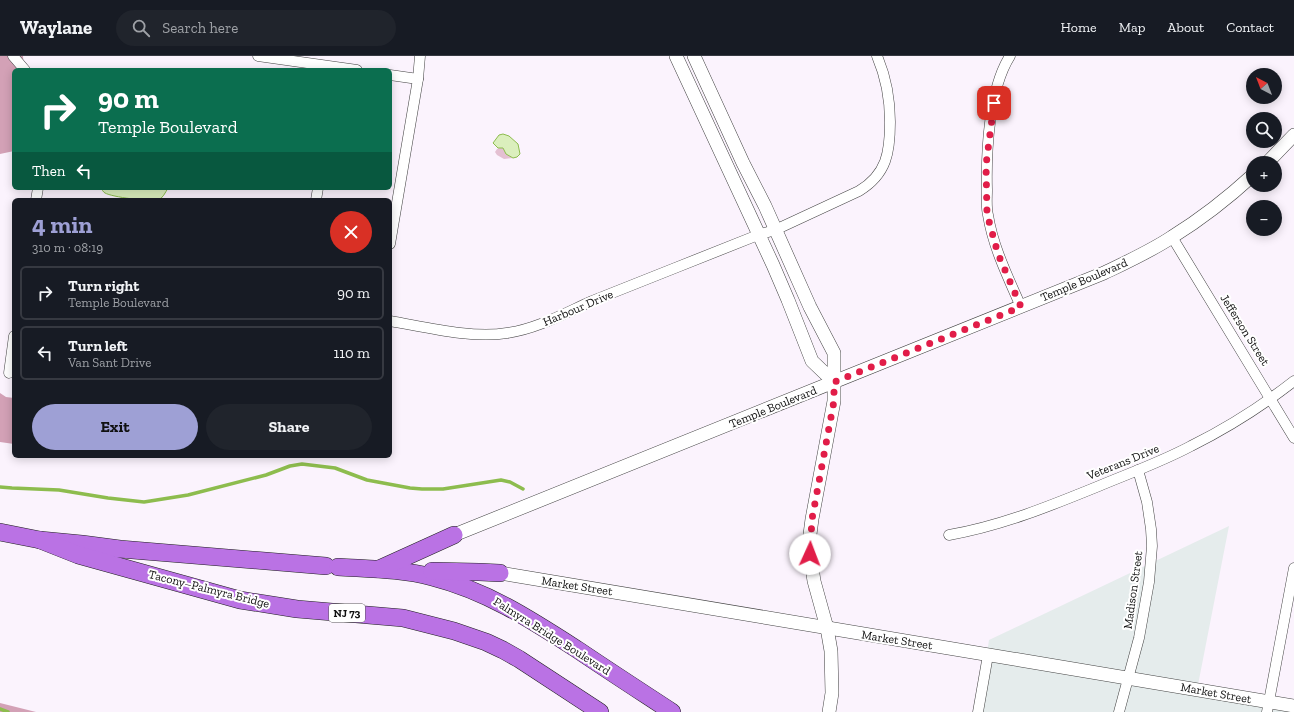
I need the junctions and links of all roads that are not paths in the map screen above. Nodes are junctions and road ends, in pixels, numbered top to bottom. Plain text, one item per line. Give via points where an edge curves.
1 (13, 56) edge
2 (258, 56) edge
3 (420, 56) edge
4 (676, 56) edge
5 (694, 56) edge
6 (877, 56) edge
7 (1010, 56) edge
8 (23, 68) edge
9 (332, 68) edge
10 (392, 75) edge
11 (418, 79) junction
12 (1294, 135) edge
13 (1274, 156) edge
14 (1246, 181) edge
15 (775, 230) junction
16 (392, 232) edge
17 (758, 235) junction
18 (1172, 237) junction
19 (810, 306) junction
20 (1021, 307) junction
21 (793, 314) junction
22 (392, 321) edge
23 (12, 348) edge
24 (8, 373) dead end
25 (1294, 381) edge
26 (834, 382) junction
27 (1271, 398) junction
28 (1294, 438) edge
29 (1138, 470) junction
30 (0, 532) edge
31 (454, 535) joint
32 (949, 535) dead end
33 (40, 540) junction
34 (1294, 568) edge
35 (378, 569) junction
36 (410, 573) junction
37 (500, 573) joint
38 (828, 628) junction
39 (988, 655) junction
40 (1128, 678) junction
41 (1294, 706) edge
42 (1268, 707) edge
43 (600, 711) edge
44 (672, 712) edge
45 (829, 712) edge
46 (978, 712) edge
47 (1119, 712) edge

1 - 8 street
2 - 9 street
3 - 11 street
4 - 17 street
5 - 15 street
6 - 15 street, Harbour Drive via 886,83 890,113 890,142 880,171 867,186
7 - 20 street via 997,88 991,118 986,165 987,214 998,254
10 - 11 street
11 - 16 street
12 - 13 street
14 - 18 street, Temple Boulevard via 1218,205
15 - 17 street, Harbour Drive
15 - 19 street
17 - 21 street
17 - 22 street, Harbour Drive via 534,326 507,333 450,332
18 - 20 street, Temple Boulevard via 1104,273
18 - 27 street, Jefferson Street
19 - 21 street
19 - 26 street via 834,353
20 - 26 street, Temple Boulevard
21 - 26 street via 812,361
23 - 24 street
25 - 27 street, Veterans Drive
26 - 31 street, Temple Boulevard
26 - 38 street via 834,401 809,542 814,581
27 - 28 street, Jefferson Street
27 - 29 street, Veterans Drive via 1203,440
29 - 32 street, Veterans Drive via 1008,521
29 - 40 street, Madison Street via 1152,529 1152,546 1149,582 1139,638
30 - 33 highway, Tacony–Palmyra Bridge / NJ 73
31 - 35 highway
33 - 35 highway, Tacony–Palmyra Bridge / NJ 73 via 159,553
33 - 43 highway, Tacony–Palmyra Bridge / NJ 73 via 78,555 240,600 297,609 403,618 454,631 503,650
34 - 42 street
35 - 36 highway, Palmyra Bridge Boulevard / NJ 73
36 - 37 highway
36 - 44 highway, Palmyra Bridge Boulevard / NJ 73 via 451,583 501,603
37 - 38 street, Market Street
38 - 39 street, Market Street
38 - 45 street via 832,666
39 - 40 street, Market Street
39 - 46 street
40 - 42 street, Market Street
40 - 47 street, Madison Street
41 - 42 street, Market Street

